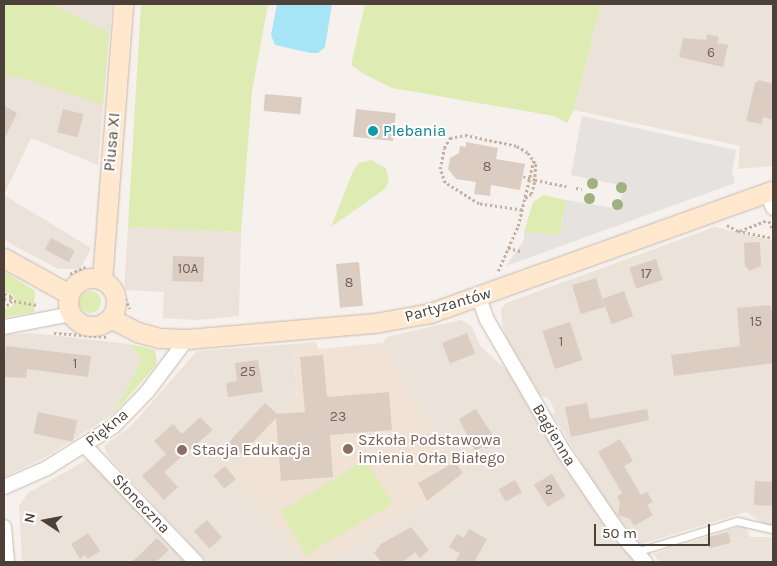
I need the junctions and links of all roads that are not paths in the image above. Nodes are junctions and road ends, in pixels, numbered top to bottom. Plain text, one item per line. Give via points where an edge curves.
1 (123, 4) edge
2 (771, 202) edge
3 (4, 258) edge
4 (109, 279) junction
5 (69, 294) junction
6 (479, 298) junction
7 (71, 314) junction
8 (110, 318) junction
9 (4, 327) edge
10 (187, 340) junction
11 (85, 446) junction
12 (4, 487) edge
13 (4, 528) edge
14 (773, 529) edge
15 (640, 557) edge
16 (7, 562) edge
17 (196, 562) edge

1 - 4 street, Piusa XI
2 - 6 street, Partyzantów
3 - 5 street
4 - 5 street via 84,280
4 - 8 street via 115,295 115,308
5 - 7 street
6 - 10 street, Partyzantów via 430,313 375,322
6 - 15 street, Bagienna via 487,320 562,449
7 - 8 street via 88,326 96,326
7 - 9 street
8 - 10 street, Partyzantów via 128,328 160,338
10 - 11 street, Piękna via 147,392 114,426
11 - 12 street, Piękna
11 - 17 street, Słoneczna
13 - 16 street
14 - 15 lane via 737,521

